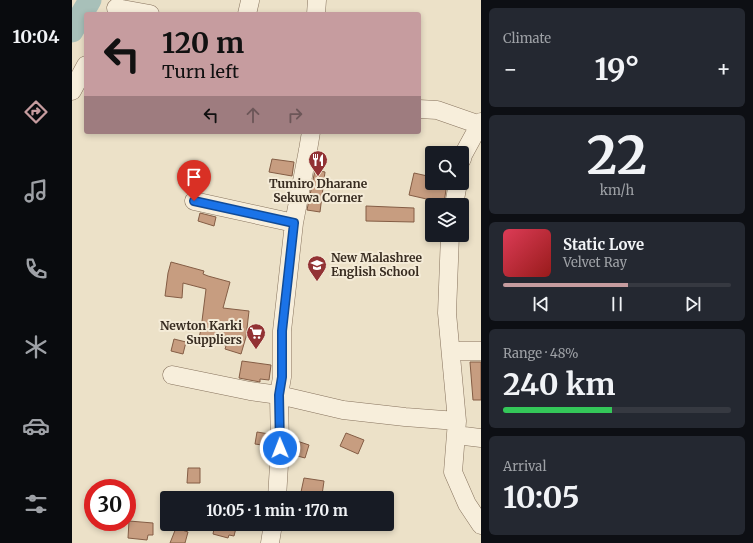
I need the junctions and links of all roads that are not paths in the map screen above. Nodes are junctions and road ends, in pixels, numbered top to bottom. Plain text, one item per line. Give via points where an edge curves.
1 (317, 0) edge
2 (116, 7) edge
3 (140, 12) edge
4 (316, 12) edge
5 (84, 69) edge
6 (72, 91) edge
7 (421, 109) edge
8 (480, 123) edge
9 (311, 134) edge
10 (468, 146) edge
11 (194, 201) dead end
12 (294, 223) junction
13 (450, 242) edge
14 (451, 351) junction
15 (481, 351) edge
16 (172, 375) dead end
17 (279, 395) junction
18 (457, 428) junction
19 (481, 438) edge
20 (277, 491) edge
21 (481, 524) edge
22 (272, 531) edge
23 (270, 543) edge

1 - 4 street
2 - 3 street
5 - 6 street
7 - 8 street via 437,110
8 - 10 street
9 - 12 street
11 - 12 street
12 - 17 street via 282,331 282,377
13 - 14 street via 447,313
14 - 15 street
14 - 18 street
16 - 17 street
17 - 18 street via 343,410 405,417
17 - 20 street
18 - 19 street
18 - 21 street via 453,472 467,504
22 - 23 street

